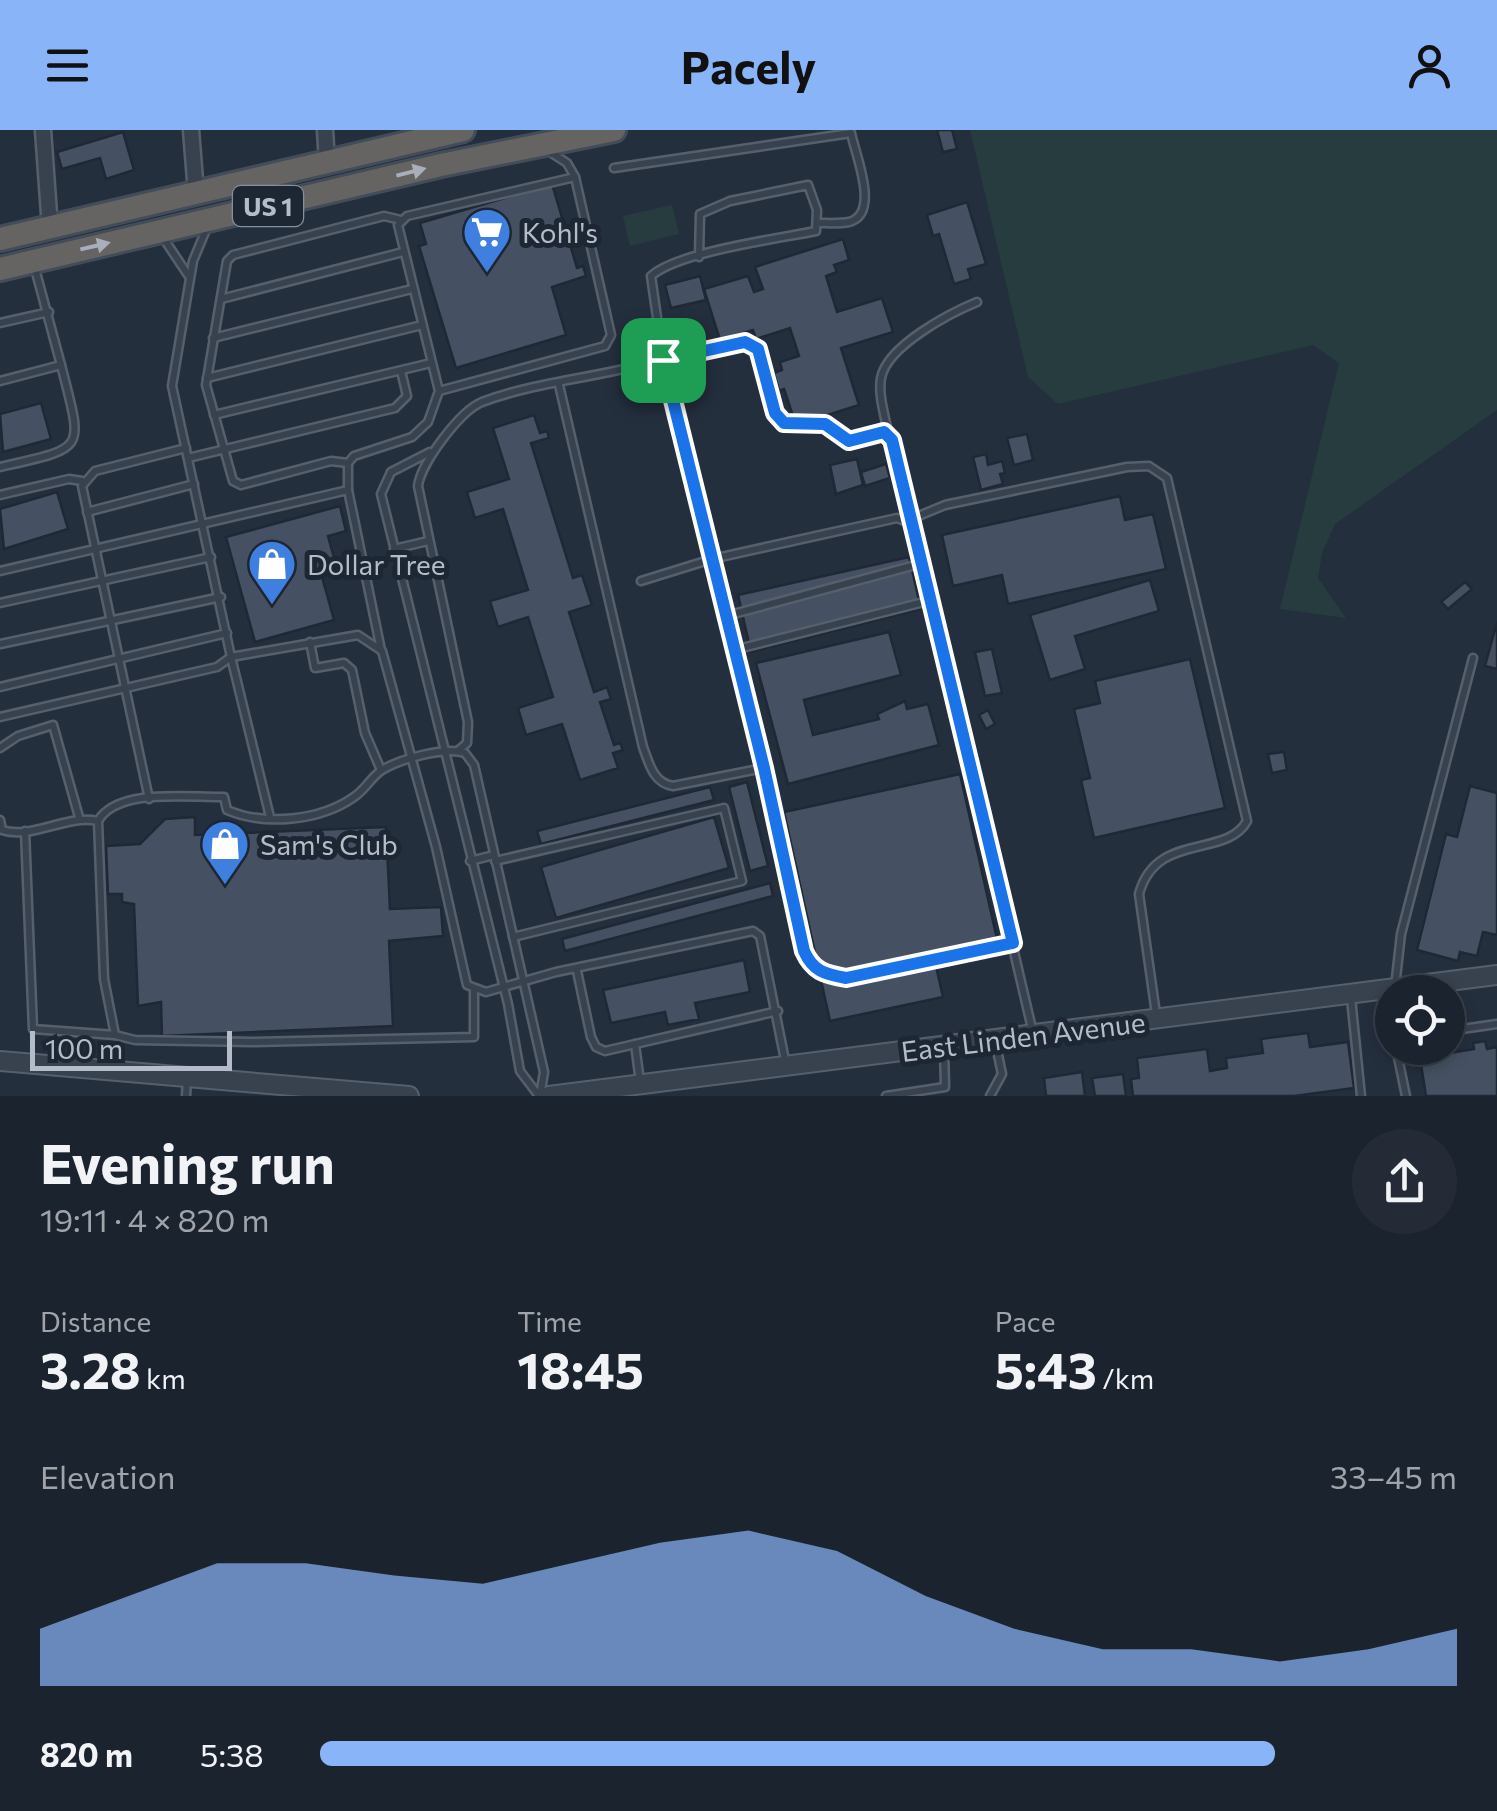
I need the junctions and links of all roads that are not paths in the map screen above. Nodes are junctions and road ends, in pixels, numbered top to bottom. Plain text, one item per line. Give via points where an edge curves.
1 (43, 130) edge
2 (191, 130) edge
3 (324, 130) edge
4 (463, 130) edge
5 (614, 130) edge
6 (428, 134) edge
7 (536, 145) junction
8 (328, 162) junction
9 (614, 168) dead end
10 (575, 177) junction
11 (196, 193) junction
12 (210, 219) junction
13 (401, 220) junction
14 (816, 223) junction
15 (50, 228) junction
16 (158, 231) junction
17 (0, 239) edge
18 (403, 252) junction
19 (699, 257) junction
20 (32, 261) junction
21 (0, 269) edge
22 (189, 278) junction
23 (412, 289) junction
24 (220, 300) junction
25 (978, 302) dead end
26 (49, 312) junction
27 (0, 323) edge
28 (422, 325) junction
29 (213, 338) junction
30 (663, 360) junction
31 (432, 364) junction
32 (61, 365) junction
33 (400, 371) junction
34 (207, 378) junction
35 (0, 380) edge
36 (559, 385) junction
37 (438, 391) junction
38 (214, 414) junction
39 (888, 432) junction
40 (186, 448) junction
41 (223, 448) junction
42 (436, 448) junction
43 (188, 458) junction
44 (348, 463) junction
45 (0, 467) edge
46 (82, 482) junction
47 (194, 484) junction
48 (348, 490) junction
49 (0, 495) edge
50 (86, 512) junction
51 (909, 520) junction
52 (204, 525) junction
53 (428, 540) junction
54 (94, 548) junction
55 (394, 549) junction
56 (211, 558) junction
57 (712, 559) junction
58 (923, 563) junction
59 (0, 571) edge
60 (641, 581) dead end
61 (100, 583) junction
62 (221, 597) junction
63 (932, 600) junction
64 (0, 603) edge
65 (726, 616) junction
66 (108, 620) junction
67 (227, 633) junction
68 (310, 642) junction
69 (0, 644) edge
70 (734, 650) junction
71 (382, 651) junction
72 (231, 657) junction
73 (1472, 658) dead end
74 (116, 659) junction
75 (0, 687) edge
76 (122, 689) junction
77 (0, 717) edge
78 (0, 748) edge
79 (459, 750) junction
80 (446, 752) junction
81 (410, 760) junction
82 (764, 768) junction
83 (381, 770) junction
84 (148, 799) junction
85 (79, 817) junction
86 (270, 817) junction
87 (0, 820) edge
88 (98, 821) junction
89 (25, 831) junction
90 (494, 858) junction
91 (470, 862) junction
92 (513, 938) junction
93 (1013, 943) junction
94 (578, 971) junction
95 (1393, 975) edge
96 (1497, 975) edge
97 (1465, 979) edge
98 (523, 980) junction
99 (503, 986) junction
100 (474, 991) junction
101 (1375, 991) edge
102 (1351, 994) junction
103 (778, 1011) junction
104 (1157, 1019) junction
105 (1497, 1024) edge
106 (1465, 1029) edge
107 (115, 1035) junction
108 (1034, 1035) junction
109 (995, 1040) junction
110 (635, 1044) junction
111 (943, 1047) junction
112 (0, 1061) edge
113 (1400, 1065) edge
114 (786, 1066) junction
115 (640, 1084) junction
116 (187, 1086) edge
117 (559, 1095) edge
118 (410, 1096) edge
119 (539, 1096) edge
120 (886, 1096) edge
121 (990, 1096) edge
122 (1361, 1096) edge
123 (1406, 1096) edge

1 - 15 street
2 - 11 street
3 - 8 street
4 - 6 highway, US 1
5 - 7 highway, US 1
6 - 8 highway, US 1
7 - 10 lane via 567,163
12 -> 7 highway, US 1
8 - 11 highway, US 1
9 - 14 lane via 850,133 866,199 863,213 852,222
10 - 13 lane
10 - 37 lane via 612,336 605,346
11 - 15 highway, US 1
12 - 16 highway, US 1
12 - 22 lane
13 - 18 lane
13 - 24 lane via 384,216 233,255
14 - 19 lane via 816,231
14 - 19 lane via 808,185 730,202 700,214
15 - 17 highway, US 1
20 -> 16 highway, US 1
16 - 22 lane
18 - 23 lane
18 - 24 lane
19 - 30 lane via 665,263 650,276
20 - 21 highway, US 1
20 - 26 lane
22 - 40 lane via 172,386
23 - 28 lane
23 - 29 lane
24 - 29 lane
25 - 39 lane via 940,316 890,360 881,376
26 - 27 lane
26 - 32 lane
28 - 31 lane
28 - 34 lane
29 - 34 lane
30 - 36 lane
30 - 39 lane via 752,344 784,423 825,424 849,441
30 - 57 lane
31 - 33 lane
31 - 37 lane
32 - 35 lane
32 - 45 lane via 77,430 73,445 64,453
33 - 38 lane
33 - 41 lane via 407,396 395,408
34 - 38 lane
36 - 42 lane via 477,404
36 - 82 lane via 652,772 673,786
37 - 44 lane via 420,431
38 - 41 lane
39 - 51 lane
40 - 43 lane
40 - 46 lane via 95,471
41 - 43 lane
41 - 44 lane via 232,481 241,485 331,461
42 - 53 lane via 418,486
42 - 55 lane via 386,478 381,494
43 - 47 lane
44 - 48 lane
46 - 49 lane
46 - 50 lane
47 - 50 lane
47 - 52 lane
48 - 52 lane
48 - 71 lane
50 - 54 lane
51 - 57 lane
51 - 58 lane
51 - 104 lane via 946,504 1127,467 1149,466 1167,478 1247,821 1237,833 1170,854 1143,879
52 - 54 lane
52 - 56 lane
53 - 55 lane
53 - 79 lane via 468,722 467,743
54 - 59 lane
54 - 61 lane
55 - 80 lane
56 - 61 lane
56 - 62 lane
57 - 60 lane
57 - 65 lane
58 - 63 lane
58 - 65 lane
61 - 64 lane
61 - 66 lane
62 - 66 lane
62 - 67 lane
63 - 70 lane
63 - 93 lane
65 - 70 lane
66 - 69 lane
66 - 74 lane
67 - 72 lane
67 - 74 lane
68 - 71 lane via 364,635
68 - 72 lane
68 - 83 lane via 314,668 344,663 352,670 365,733
70 - 82 lane
71 - 81 lane
72 - 76 lane via 217,667
72 - 86 lane
73 - 95 lane
74 - 75 lane
74 - 76 lane
76 - 77 lane
76 - 84 lane
78 - 85 lane via 53,724
79 - 80 lane
79 - 90 lane via 474,765
80 - 81 lane
80 - 91 lane
81 - 83 lane
81 - 100 lane via 467,985
82 - 93 lane via 810,965 846,978
83 - 86 lane via 339,806 311,817
84 - 86 lane via 224,797 227,810
84 - 88 lane via 114,804
85 - 88 lane
85 - 89 lane
87 - 89 lane via 2,830
88 - 107 lane via 104,979
89 - 107 lane via 32,1029
90 - 91 lane
90 - 92 lane
90 - 92 lane via 724,808 742,881
91 - 99 lane
92 - 98 lane
93 - 108 lane
94 - 98 lane
94 - 103 lane via 753,931 760,936
94 - 110 lane via 596,1047
96 - 97 street, East Linden Avenue
98 - 99 lane
98 - 119 lane via 544,1072
99 - 100 lane
99 - 119 lane via 520,1071
100 - 107 lane via 474,1037 253,1042
101 - 102 street, East Linden Avenue
102 - 104 street, East Linden Avenue
102 - 122 lane
103 - 110 lane
103 - 114 lane
104 - 108 street, East Linden Avenue
105 - 106 lane
108 - 109 street, East Linden Avenue
109 - 111 street, East Linden Avenue
109 - 121 lane via 1002,1074
110 - 115 lane
111 - 114 street, East Linden Avenue
111 - 120 lane via 945,1088
112 - 116 street
113 - 123 lane
114 - 115 street, East Linden Avenue
115 - 117 street, East Linden Avenue
116 - 118 street

